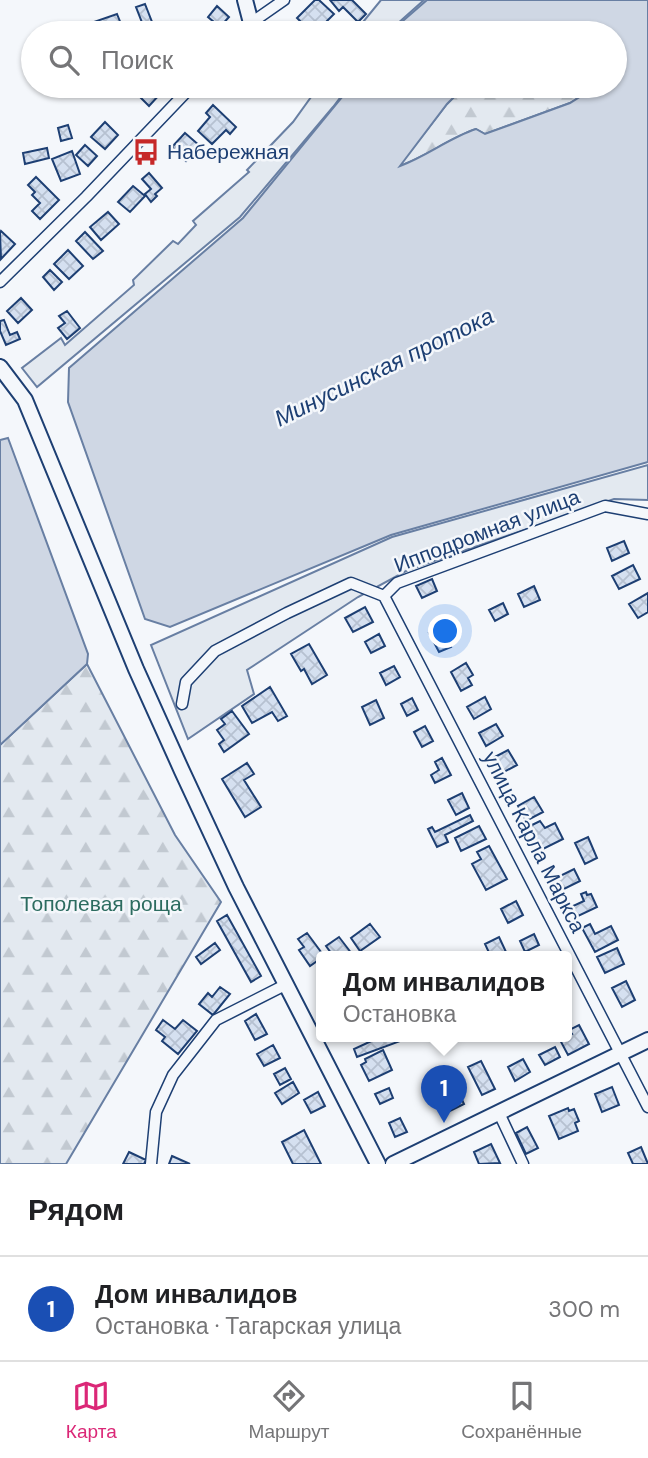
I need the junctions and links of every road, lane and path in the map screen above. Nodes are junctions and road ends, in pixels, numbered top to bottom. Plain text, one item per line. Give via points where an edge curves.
1 (245, 0) edge
2 (284, 0) edge
3 (246, 21) edge
4 (256, 21) edge
5 (181, 98) edge
6 (0, 281) edge
7 (0, 367) edge
8 (647, 516) edge
9 (384, 596) junction
10 (182, 704) dead end
11 (568, 951) edge
12 (572, 959) edge
13 (285, 985) junction
14 (648, 1041) edge
15 (621, 1054) junction
16 (648, 1107) edge
17 (499, 1113) junction
18 (151, 1164) edge
19 (378, 1164) edge
20 (393, 1164) edge
21 (523, 1164) edge

1 - 3 street
2 - 4 street
5 - 6 street
7 - 13 street via 24,400 136,669
8 - 9 street, Ипподромная улица via 605,506 397,583
9 - 10 street, Ипподромная улица via 351,583 215,650 186,682
9 - 11 street, улица Карла Маркса
12 - 15 street, улица Карла Маркса
13 - 18 street via 216,1020 173,1075 156,1112
13 - 19 street
14 - 15 street
15 - 16 street, улица Карла Маркса
15 - 17 street
17 - 20 street
17 - 21 street

